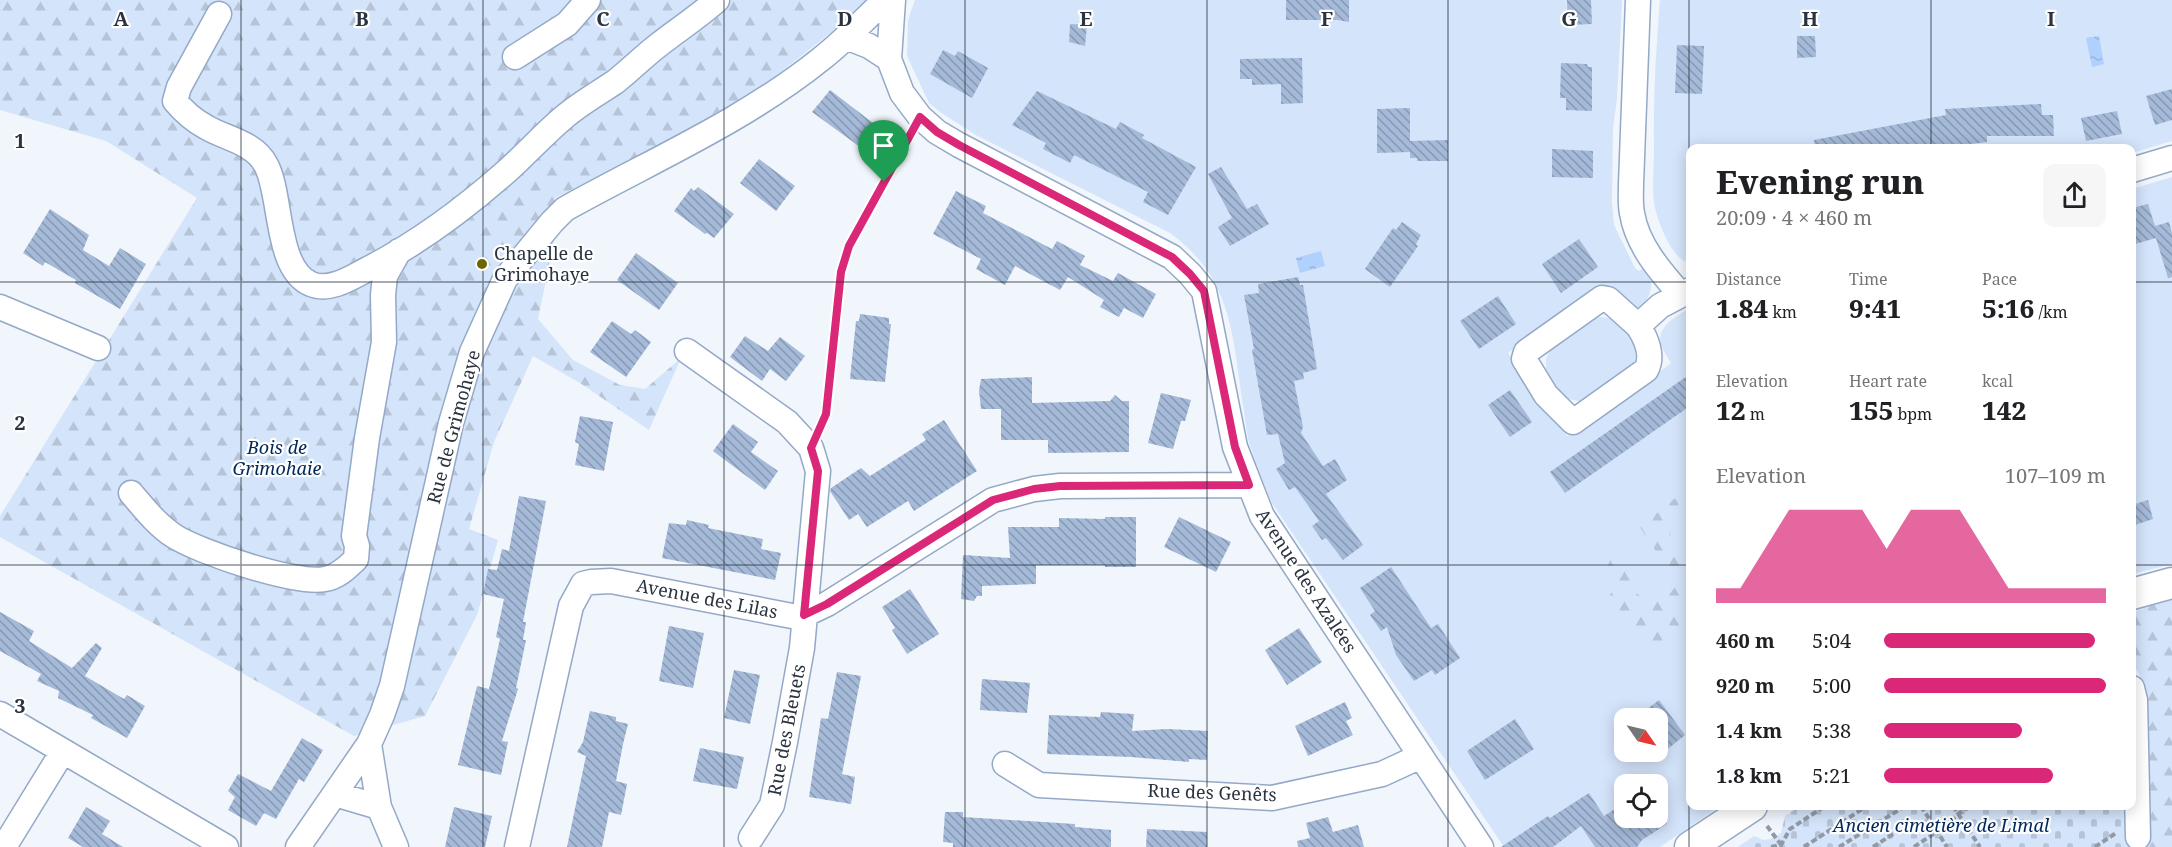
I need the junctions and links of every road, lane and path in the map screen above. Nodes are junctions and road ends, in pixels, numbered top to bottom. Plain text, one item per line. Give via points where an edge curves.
1 (588, 0) edge
2 (717, 0) edge
3 (885, 0) edge
4 (893, 0) edge
5 (1638, 0) edge
6 (219, 14) dead end
7 (846, 37) junction
8 (515, 57) dead end
9 (889, 59) junction
10 (920, 117) junction
11 (2172, 159) edge
12 (2136, 169) edge
13 (399, 251) junction
14 (1686, 292) edge
15 (0, 307) edge
16 (1638, 326) junction
17 (98, 348) dead end
18 (687, 351) dead end
19 (811, 448) junction
20 (1249, 485) junction
21 (131, 493) dead end
22 (2172, 583) edge
23 (2136, 593) edge
24 (804, 615) junction
25 (0, 714) edge
26 (369, 744) junction
27 (2136, 746) edge
28 (63, 751) junction
29 (1420, 756) junction
30 (1005, 764) dead end
31 (335, 794) junction
32 (379, 807) junction
33 (1746, 810) edge
34 (1819, 810) edge
35 (1861, 810) edge
36 (1899, 810) edge
37 (1924, 810) edge
38 (1956, 810) edge
39 (1964, 810) edge
40 (1958, 814) junction
41 (1910, 823) dead end
42 (2117, 823) dead end
43 (1938, 831) junction
44 (2138, 837) dead end
45 (751, 838) dead end
46 (4, 847) edge
47 (226, 847) edge
48 (298, 847) edge
49 (396, 847) edge
50 (516, 847) edge
51 (1481, 847) edge
52 (1690, 847) edge
53 (1771, 847) edge
54 (1804, 847) edge
55 (1839, 847) edge
56 (1873, 847) edge
57 (1914, 847) edge
58 (1947, 847) edge
59 (1980, 847) edge
60 (2095, 847) edge

1 - 8 street via 567,24
2 - 13 street via 615,82 563,118 470,202
3 - 7 street, Rue de Grimohaye
4 - 9 street, Avenue des Azalées
5 - 14 street via 1632,213 1647,253 1659,270
6 - 13 street via 178,87 175,101 207,128 257,153 266,165 284,247 296,271 310,284 323,287 348,279
7 - 9 street
7 - 26 street, Rue de Grimohaye via 820,60 733,118 565,209 505,279 476,342 456,402 392,686
9 - 10 street, Avenue des Azalées via 902,93
10 - 19 path via 849,246 841,272 826,414
10 - 20 street, Avenue des Azalées via 959,145 1172,257 1190,274 1204,291 1235,447
11 - 12 street
13 - 21 street via 385,276 384,342 354,536 356,559 324,580 299,579 252,567 175,536
14 - 16 street via 1660,306
15 - 17 street
16 - 16 street via 1648,344 1649,367 1574,422 1546,395 1524,359 1526,352 1602,298
18 - 19 street via 787,422
19 - 24 street, Rue des Bleuets via 818,471
20 - 24 street, Avenue des Lilas via 1060,486 1012,494 993,500
20 - 29 street, Avenue des Azalées via 1262,516
22 - 23 street
24 - 45 street, Rue des Bleuets via 802,648 772,805
24 - 50 street, Avenue des Lilas via 792,616 611,581 583,584 571,606
25 - 28 street
26 - 31 street, Rue de Grimohaye
26 - 32 street
27 - 44 street
28 - 46 street
28 - 47 street
29 - 30 street, Rue des Genêts via 1382,774 1272,798 1039,785
29 - 51 street, Avenue des Azalées
31 - 32 street
31 - 48 street, Rue de Grimohaye
32 - 49 street
33 - 52 street
34 - 53 path via 1790,829 1780,845
35 - 54 path
36 - 55 path
37 - 43 path
38 - 40 path
39 - 40 path
40 - 43 path
40 - 59 path
41 - 56 path
42 - 60 path via 2117,832
43 - 57 path
43 - 58 path

